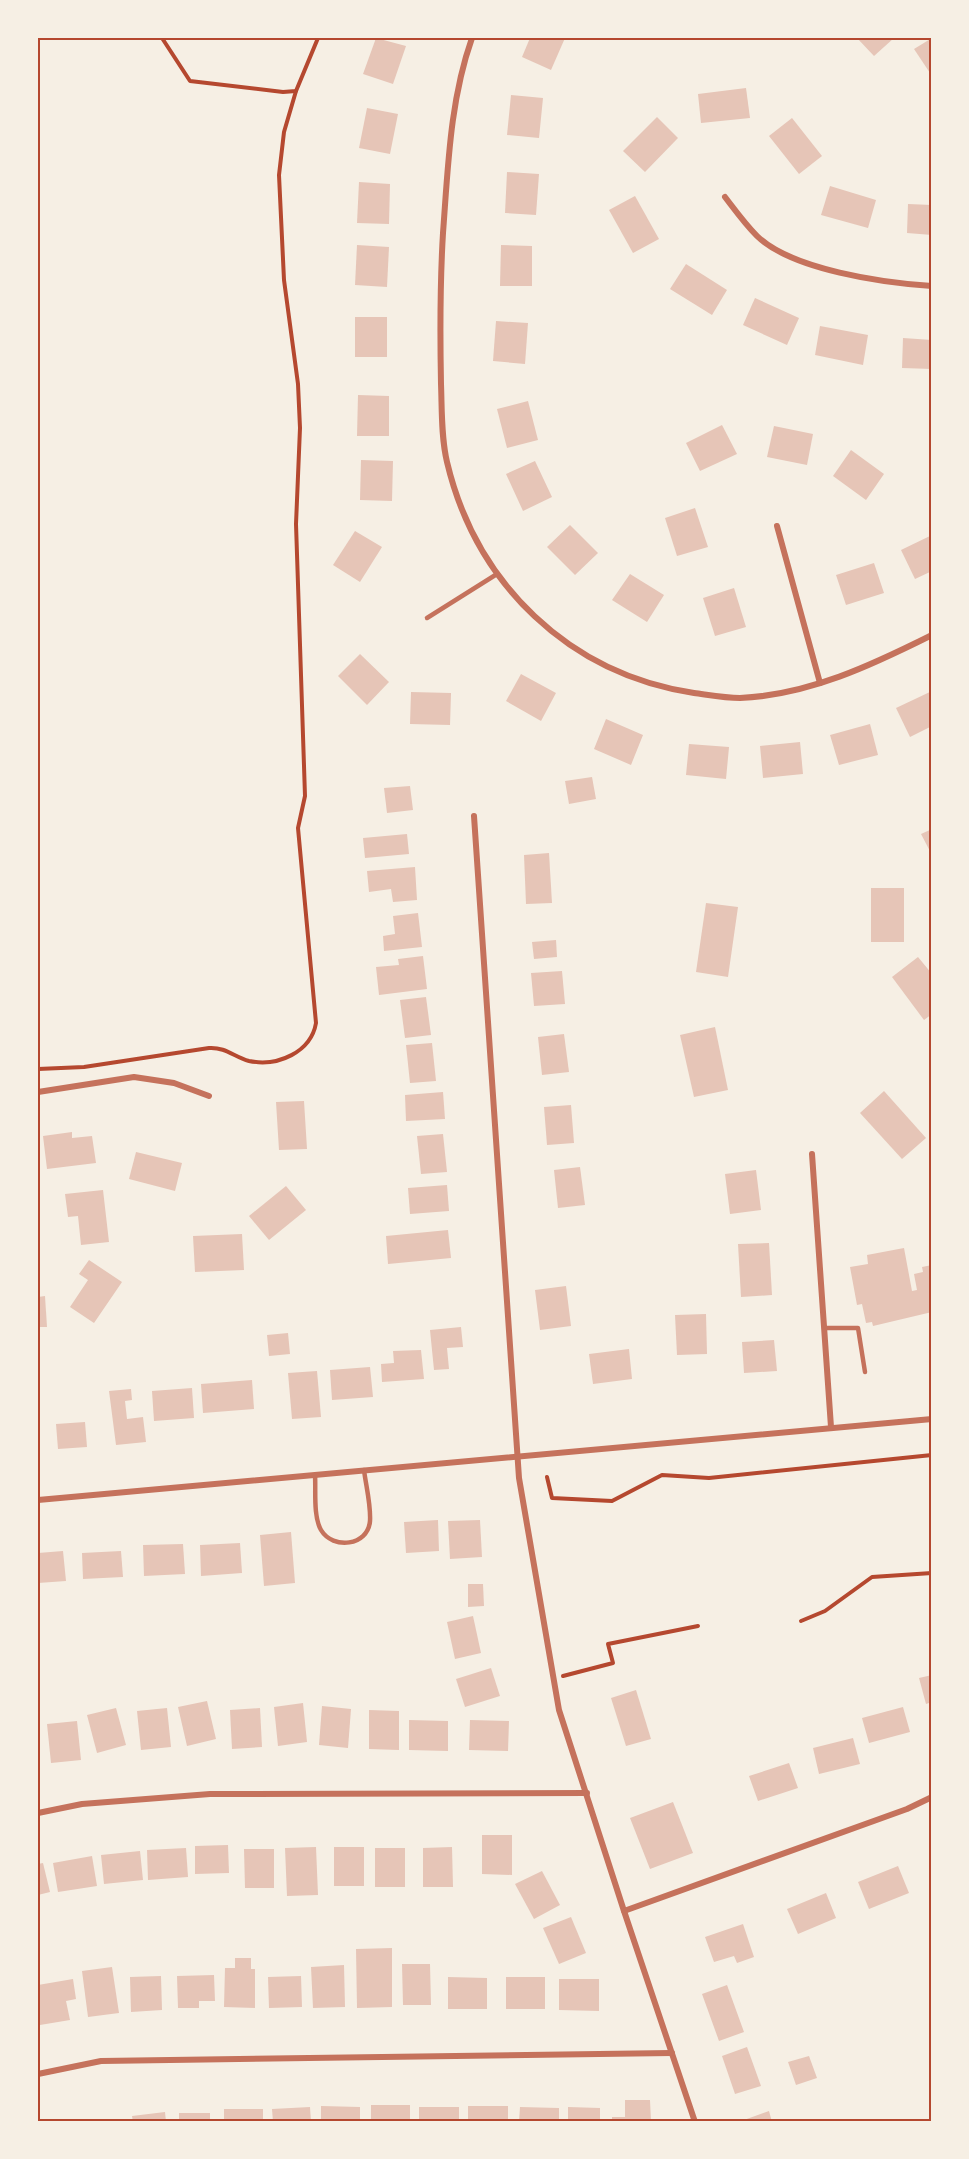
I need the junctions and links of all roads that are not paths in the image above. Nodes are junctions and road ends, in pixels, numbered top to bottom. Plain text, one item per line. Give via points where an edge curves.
1 (471, 38) edge
2 (725, 197) dead end
3 (932, 286) edge
4 (777, 526) dead end
5 (497, 574) junction
6 (427, 618) dead end
7 (932, 634) edge
8 (820, 683) junction
9 (474, 816) dead end
10 (38, 1092) edge
11 (209, 1096) dead end
12 (812, 1154) dead end
13 (824, 1328) junction
14 (865, 1372) dead end
15 (932, 1419) edge
16 (831, 1427) junction
17 (516, 1456) junction
18 (364, 1470) junction
19 (315, 1474) junction
20 (38, 1500) edge
21 (587, 1793) junction
22 (932, 1797) edge
23 (38, 1813) edge
24 (624, 1911) junction
25 (672, 2053) junction
26 (38, 2074) edge
27 (695, 2121) edge

1 - 5 street via 450,132 442,258 442,414 446,461 479,545
2 - 3 street via 758,237 784,253 838,273
4 - 8 street
5 - 6 lane
5 - 8 street via 552,632 589,658 628,677 665,688 738,698
7 - 8 street via 865,669
9 - 17 street
10 - 11 street via 134,1077 174,1083
12 - 13 street
13 - 14 lane via 858,1328
13 - 16 street
15 - 16 street
16 - 17 street
17 - 18 street
17 - 21 street via 559,1710
18 - 19 street
18 - 19 lane via 370,1522 362,1536 345,1544 332,1540 319,1526
19 - 20 street
21 - 23 street via 210,1794 82,1804
21 - 24 street
22 - 24 street
24 - 25 street
25 - 26 street via 101,2061
25 - 27 street

